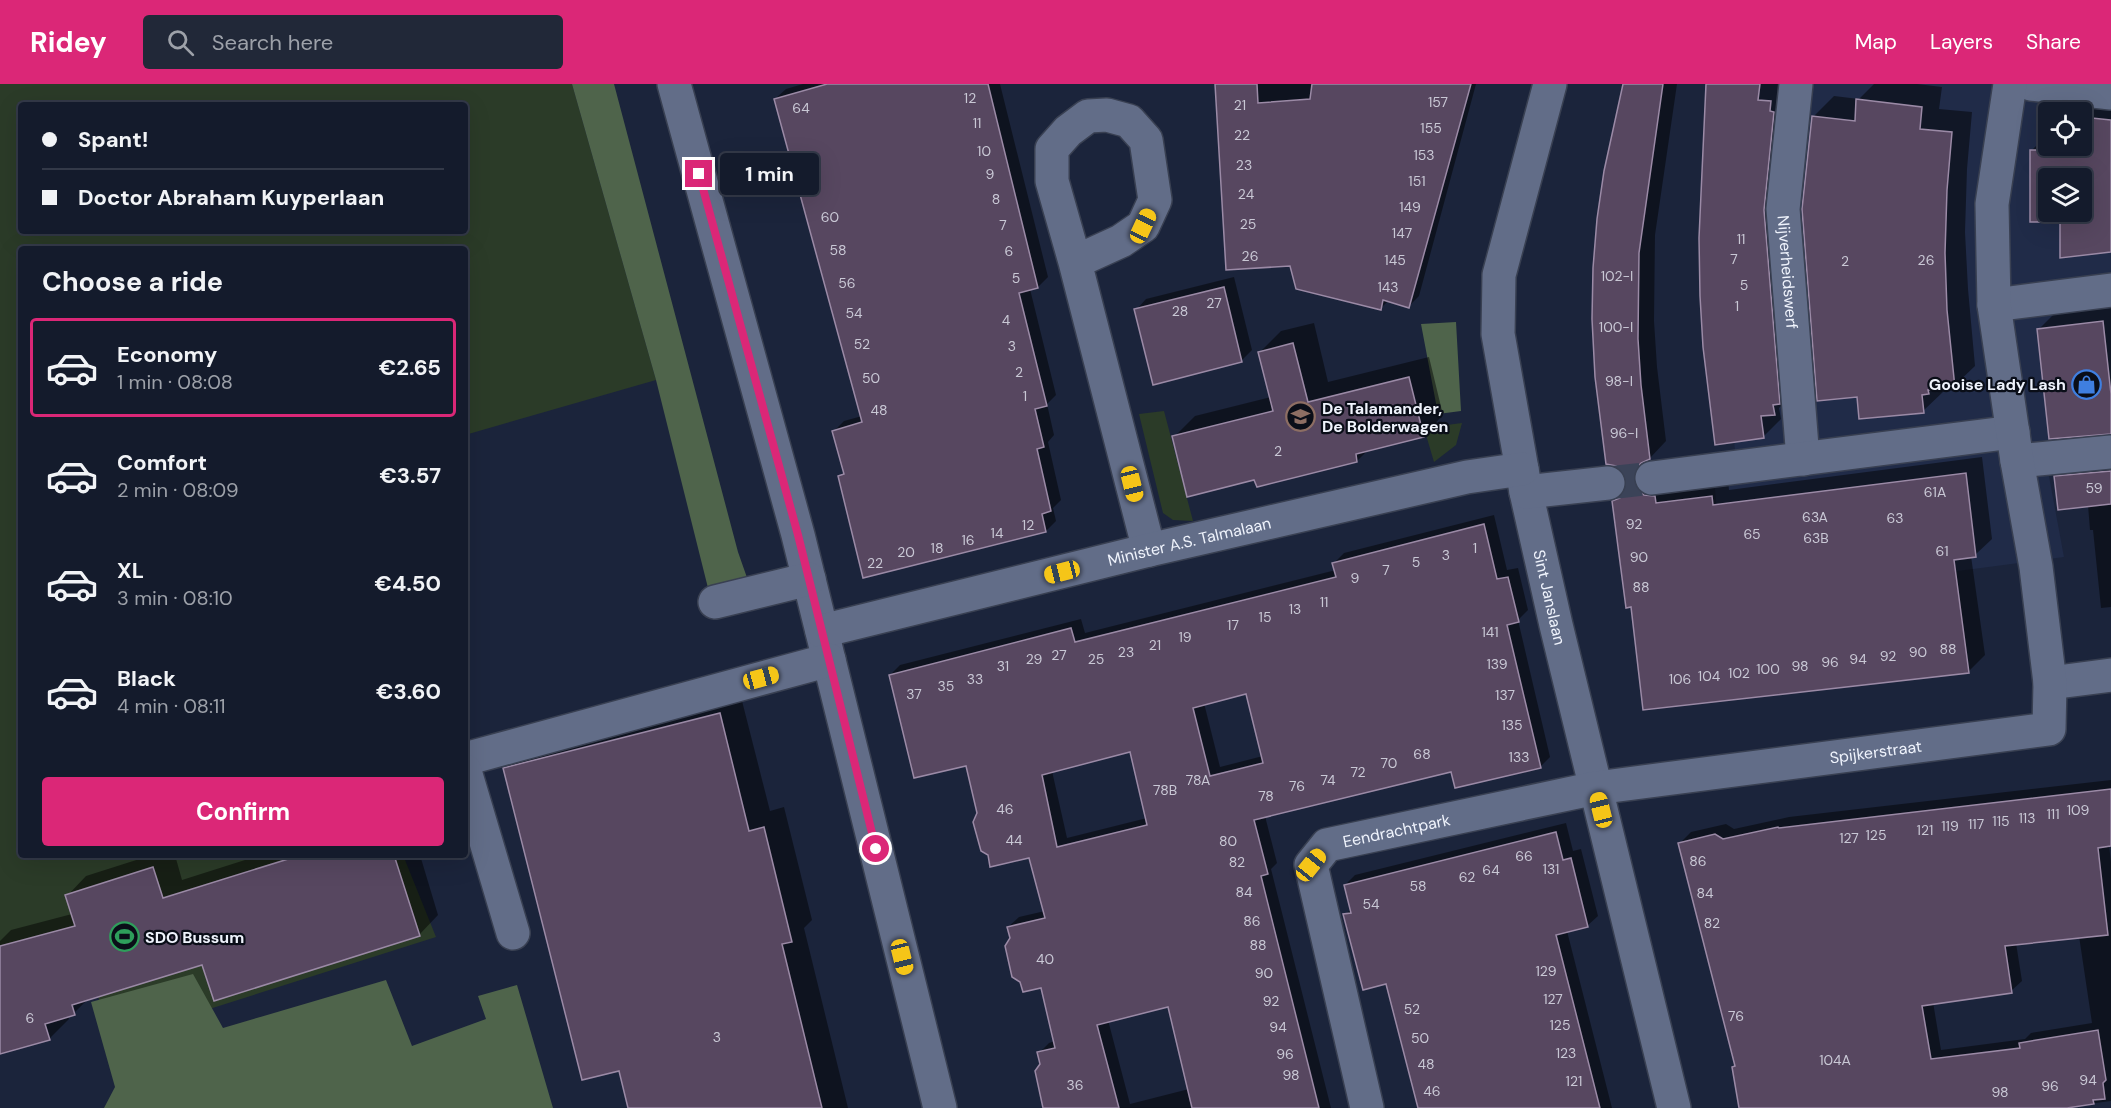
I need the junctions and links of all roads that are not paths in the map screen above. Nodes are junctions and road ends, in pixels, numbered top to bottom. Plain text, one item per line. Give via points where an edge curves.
1 (674, 84) edge
2 (1550, 84) edge
3 (1796, 84) edge
4 (2010, 84) edge
5 (2031, 84) edge
6 (2111, 93) edge
7 (1075, 262) dead end
8 (2111, 290) edge
9 (1994, 305) junction
10 (2015, 446) junction
11 (2111, 452) edge
12 (1803, 459) junction
13 (1652, 478) tunnel mouth
14 (1524, 481) junction
15 (1608, 483) tunnel mouth
16 (1149, 550) junction
17 (809, 579) junction
18 (715, 602) dead end
19 (826, 645) junction
20 (2111, 675) edge
21 (2050, 683) junction
22 (468, 758) edge
23 (468, 781) edge
24 (1596, 788) junction
25 (513, 933) dead end
26 (940, 1108) edge
27 (1367, 1108) edge
28 (1674, 1108) edge

1 - 17 street
2 - 14 street, Sint Janslaan via 1499,275 1498,334
3 - 12 street, Nijverheidswerf via 1783,209
4 - 9 street via 1992,204
5 - 6 street
7 - 16 street
8 - 9 street
9 - 10 street
10 - 11 street
10 - 12 street
10 - 21 street via 2037,567
12 - 13 street
14 - 15 street
14 - 16 street, Minister A.S. Talmalaan via 1467,477
14 - 24 street, Sint Janslaan
16 - 19 street, Minister A.S. Talmalaan
17 - 18 street
17 - 19 street
19 - 22 street, Minister A.S. Talmalaan
19 - 26 street
20 - 21 street
21 - 24 street, Spijkerstraat via 2049,729
23 - 25 street
24 - 27 street, Eendrachtpark via 1327,845 1311,865
24 - 28 street, Sint Janslaan

